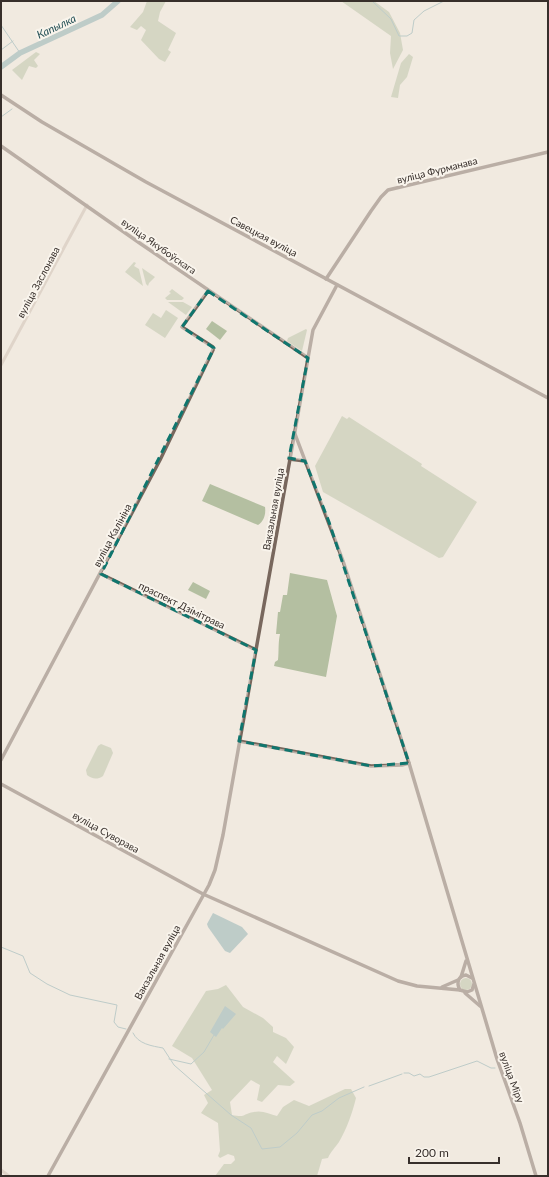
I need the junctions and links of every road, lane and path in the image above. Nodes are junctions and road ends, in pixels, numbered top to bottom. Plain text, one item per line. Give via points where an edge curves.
1 (1, 95) edge
2 (1, 146) edge
3 (548, 152) edge
4 (87, 205) junction
5 (326, 279) junction
6 (337, 284) junction
7 (208, 291) junction
8 (308, 358) junction
9 (1, 365) edge
10 (548, 398) edge
11 (294, 432) junction
12 (289, 458) junction
13 (305, 461) junction
14 (101, 574) junction
15 (256, 650) junction
16 (240, 741) junction
17 (1, 760) edge
18 (409, 763) junction
19 (1, 784) edge
20 (203, 894) junction
21 (466, 958) junction
22 (462, 976) junction
23 (473, 979) junction
24 (458, 980) junction
25 (474, 984) junction
26 (439, 987) junction
27 (460, 990) junction
28 (464, 992) junction
29 (482, 1008) junction
30 (1, 1170) edge
31 (9, 1176) edge
32 (48, 1176) edge
33 (536, 1176) edge

1 - 5 main road, Савецкая вуліца via 42,122 126,170
2 - 4 main road, вуліца Якубоўскага
3 - 5 main road, вуліца Фурманава via 388,190 374,206
4 - 7 main road, вуліца Якубоўскага
4 - 9 street, вуліца Заслонава
5 - 6 main road, Савецкая вуліца
6 - 8 main road, Вакзальная вуліца via 316,322
6 - 10 main road, Савецкая вуліца
7 - 8 main road, вуліца Якубоўскага
7 - 14 main road, вуліца Калініна via 182,327 213,347 213,350 175,432
8 - 11 main road, Вакзальная вуліца
11 - 12 main road, Вакзальная вуліца
11 - 13 main road
12 - 13 main road
12 - 15 main road, Вакзальная вуліца
13 - 18 main road via 343,561
14 - 15 main road, праспект Дзімітрава
14 - 17 main road, вуліца Калініна
15 - 16 main road, Вакзальная вуліца
16 - 18 main road via 371,766
16 - 20 main road, Вакзальная вуліца via 220,853 212,878
18 - 21 main road
19 - 20 main road, вуліца Суворава
20 - 26 main road, вуліца Суворава via 398,981 417,986
20 - 32 main road, Вакзальная вуліца
21 - 22 main road
21 - 23 main road
22 - 23 main road
22 - 24 main road
23 - 25 main road
24 - 26 main road
24 - 27 main road
25 - 28 main road via 472,990
25 - 29 main road, вуліца Міру
26 - 27 main road, вуліца Суворава
27 - 28 main road
28 - 29 main road
29 - 33 main road, вуліца Міру
30 - 31 street

